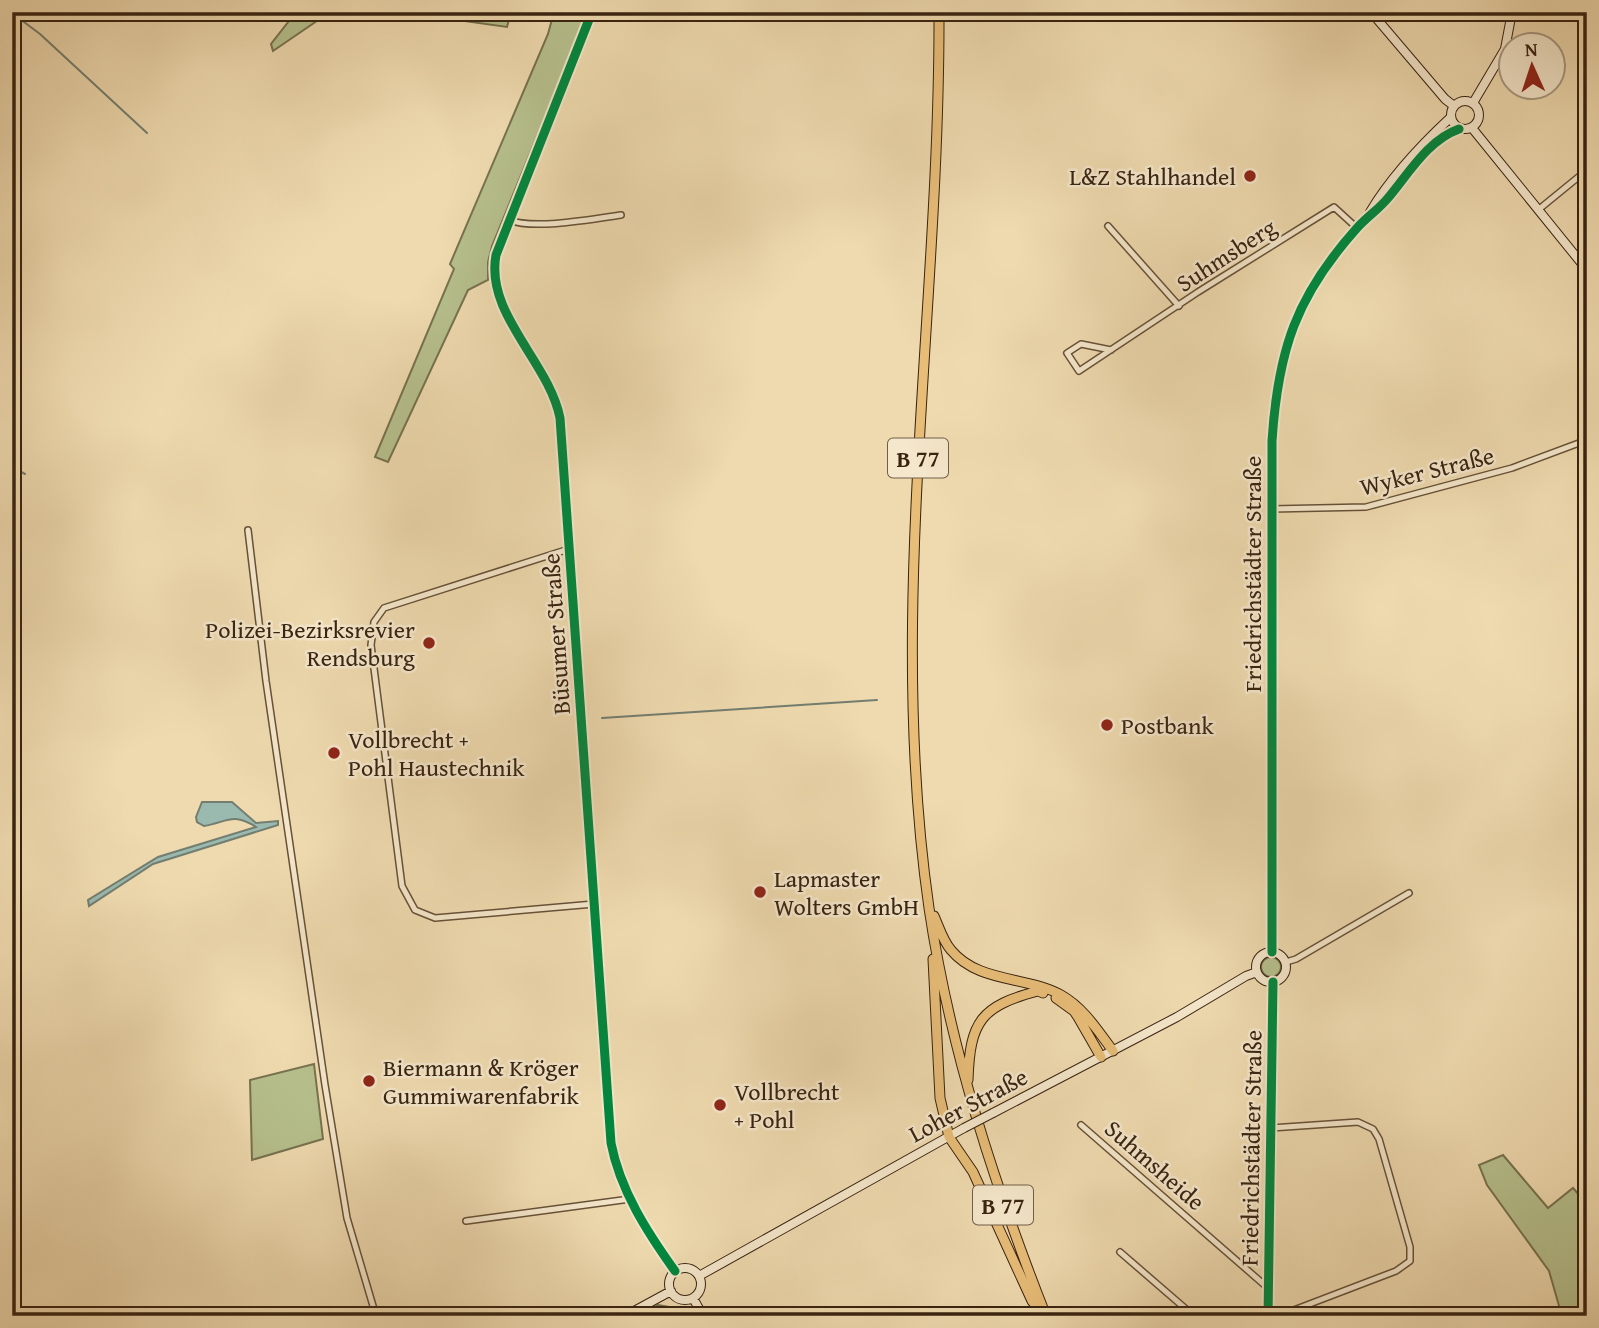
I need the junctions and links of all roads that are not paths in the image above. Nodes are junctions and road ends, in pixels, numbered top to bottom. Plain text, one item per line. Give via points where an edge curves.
1 (592, 12) edge
2 (939, 12) edge
3 (1371, 12) edge
4 (1512, 12) edge
5 (1473, 103) junction
6 (1454, 106) junction
7 (1450, 118) junction
8 (1472, 128) junction
9 (1459, 129) junction
10 (1587, 170) edge
11 (1537, 211) junction
12 (621, 215) dead end
13 (509, 220) junction
14 (1364, 220) junction
15 (1108, 226) dead end
16 (1357, 228) junction
17 (1587, 270) edge
18 (1179, 306) junction
19 (1111, 350) junction
20 (1587, 440) edge
21 (1271, 509) junction
22 (248, 530) dead end
23 (569, 549) junction
24 (1409, 893) dead end
25 (594, 904) junction
26 (929, 904) junction
27 (931, 922) junction
28 (1272, 952) junction
29 (1286, 962) junction
30 (1257, 972) junction
31 (1273, 982) junction
32 (1113, 1051) junction
33 (1101, 1057) junction
34 (968, 1092) junction
35 (1081, 1125) dead end
36 (1271, 1128) junction
37 (948, 1136) junction
38 (630, 1199) junction
39 (466, 1221) dead end
40 (1120, 1252) dead end
41 (675, 1271) junction
42 (699, 1276) junction
43 (1268, 1288) junction
44 (671, 1291) junction
45 (693, 1298) junction
46 (1268, 1315) edge
47 (376, 1316) edge
48 (625, 1316) edge
49 (703, 1316) edge
50 (1045, 1316) edge
51 (1194, 1316) edge
52 (1254, 1316) edge

1 - 13 street, Büsumer Straße
2 - 26 main road, B 77 via 937,146 913,602 915,764
3 - 6 street
4 - 5 street via 1505,49
5 - 6 street via 1462,101
5 - 8 street via 1479,115
6 - 7 street
7 - 9 street
7 - 14 street, Friedrichstädter Straße
8 - 9 street
8 - 11 street
9 - 14 street, Friedrichstädter Straße via 1437,138 1383,204
10 - 11 street
11 - 17 street
12 - 13 street via 518,224
13 - 23 street, Büsumer Straße via 496,255 495,286 558,408
14 - 16 street, Friedrichstädter Straße
15 - 18 street
16 - 18 street, Suhmsberg via 1334,207
16 - 21 street, Friedrichstädter Straße via 1315,284 1286,346 1275,398
18 - 19 street, Suhmsberg
19 - 19 street, Suhmsberg via 1079,371 1067,353 1081,344
20 - 21 street, Wyker Straße via 1512,468 1366,507
21 - 28 street, Friedrichstädter Straße
22 - 47 street via 325,1085 347,1218
23 - 25 street, Büsumer Straße
23 - 25 street via 384,608 374,622 371,645 401,886 415,910 436,918
24 - 29 street
25 - 38 street, Büsumer Straße via 609,1131
26 - 27 main road, B 77
26 - 32 main road via 945,940 964,961 992,976 1058,993 1077,1005
27 - 34 main road, B 77
27 - 37 main road via 940,1098
28 - 29 street
28 - 30 street via 1259,960
29 - 31 street via 1285,974
30 - 31 street
30 - 32 street, Loher Straße
31 - 36 street, Friedrichstädter Straße
32 - 33 street, Loher Straße
33 - 34 main road via 1073,1011 1038,990 994,1007 976,1027 969,1050
33 - 37 street, Loher Straße, bridge
34 - 50 main road, B 77 via 1003,1205
35 - 43 street, Suhmsheide
36 - 43 street, Friedrichstädter Straße
36 - 46 street via 1358,1122 1373,1129 1410,1247 1410,1261 1396,1272 1286,1313
37 - 42 street, Loher Straße
37 - 50 main road via 973,1172 1032,1301
38 - 39 street
38 - 41 street, Büsumer Straße
40 - 51 street
41 - 42 street via 690,1268
41 - 44 street via 669,1281
42 - 45 street via 701,1287
43 - 46 street, Friedrichstädter Straße
44 - 45 street via 681,1300
44 - 48 street
45 - 49 street
46 - 52 street

